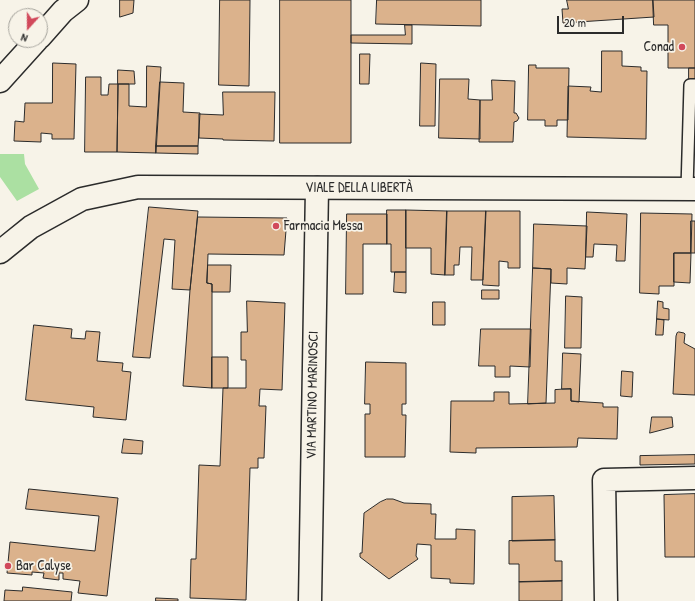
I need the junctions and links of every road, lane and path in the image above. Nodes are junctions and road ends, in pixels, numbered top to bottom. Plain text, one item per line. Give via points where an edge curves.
1 (77, 0) edge
2 (48, 28) edge
3 (30, 48) edge
4 (0, 81) edge
5 (695, 85) edge
6 (692, 138) edge
7 (317, 188) junction
8 (691, 190) edge
9 (31, 227) junction
10 (0, 233) edge
11 (0, 252) edge
12 (695, 478) edge
13 (310, 601) edge
14 (606, 601) edge

1 - 2 main road
3 - 4 main road
5 - 6 lane via 690,85
6 - 8 lane
7 - 8 main road, VIALE DELLA LIBERTÀ
7 - 9 main road, VIALE DELLA LIBERTÀ via 138,187 82,199
7 - 13 main road, VIA MARTINO MARINOSCI
9 - 10 main road, VIALE DELLA LIBERTÀ
9 - 11 main road, VIALE DELLA LIBERTÀ
12 - 14 main road via 604,480

